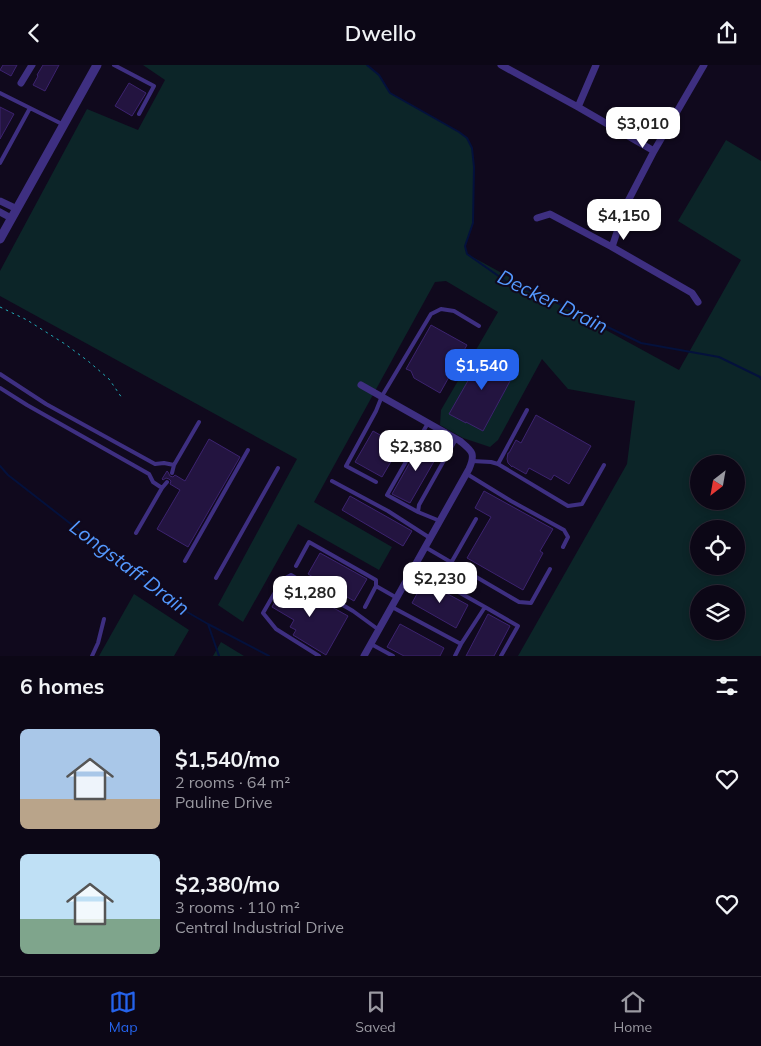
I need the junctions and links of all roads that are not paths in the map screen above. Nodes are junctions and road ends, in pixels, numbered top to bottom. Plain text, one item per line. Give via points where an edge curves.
1 (32, 65) edge
2 (97, 65) edge
3 (114, 65) edge
4 (501, 65) edge
5 (596, 65) edge
6 (704, 65) edge
7 (22, 83) dead end
8 (0, 93) edge
9 (578, 107) junction
10 (30, 108) junction
11 (139, 114) dead end
12 (64, 125) junction
13 (654, 151) junction
14 (0, 163) edge
15 (0, 201) edge
16 (17, 209) junction
17 (0, 213) edge
18 (11, 218) junction
19 (537, 218) dead end
20 (0, 239) edge
21 (612, 247) junction
22 (698, 302) dead end
23 (479, 326) dead end
24 (0, 375) edge
25 (14, 384) junction
26 (361, 385) dead end
27 (0, 388) edge
28 (9, 394) junction
29 (382, 396) junction
30 (46, 403) junction
31 (527, 410) dead end
32 (41, 413) junction
33 (78, 421) junction
34 (199, 422) dead end
35 (428, 423) junction
36 (73, 431) junction
37 (110, 439) junction
38 (456, 439) junction
39 (105, 449) junction
40 (248, 450) dead end
41 (472, 457) junction
42 (498, 464) junction
43 (174, 465) junction
44 (604, 465) dead end
45 (278, 468) dead end
46 (151, 469) junction
47 (172, 473) dead end
48 (466, 474) junction
49 (332, 481) dead end
50 (167, 482) dead end
51 (376, 482) dead end
52 (162, 488) junction
53 (418, 512) junction
54 (476, 519) dead end
55 (440, 521) junction
56 (136, 533) dead end
57 (430, 538) junction
58 (425, 547) junction
59 (563, 547) dead end
60 (185, 561) dead end
61 (451, 563) junction
62 (296, 566) dead end
63 (414, 567) junction
64 (550, 569) dead end
65 (216, 578) dead end
66 (376, 586) junction
67 (397, 598) junction
68 (365, 607) dead end
69 (392, 607) junction
70 (485, 607) junction
71 (104, 619) dead end
72 (379, 630) junction
73 (371, 644) junction
74 (462, 644) junction
75 (92, 656) edge
76 (320, 656) edge
77 (364, 656) edge
78 (393, 656) edge
79 (455, 656) edge
80 (501, 656) edge

1 - 7 street
2 - 12 street
3 - 11 lane via 154,86
4 - 9 street
5 - 9 street
6 - 13 street
8 - 10 lane
9 - 13 street
10 - 12 lane
10 - 14 lane
12 - 16 street
13 - 21 street via 626,205
15 - 16 street
16 - 18 street
17 - 18 street
18 - 20 street
19 - 21 street via 550,214
21 - 22 street via 692,293
23 - 29 lane via 454,311 441,309 431,314
24 - 25 lane
25 - 28 lane
25 - 30 lane
26 - 29 street
27 - 28 lane
28 - 32 lane
29 - 35 street
29 - 51 lane via 346,466
30 - 32 lane
30 - 33 lane
31 - 42 lane
32 - 36 lane
33 - 36 lane
33 - 37 lane
34 - 43 lane
35 - 38 street
35 - 53 lane via 387,495
36 - 39 lane
37 - 39 lane
37 - 46 lane
38 - 41 street via 468,447
38 - 53 lane
39 - 46 lane
40 - 60 lane
41 - 42 lane
41 - 48 street
42 - 44 lane via 568,506 582,504
43 - 46 lane via 164,463
43 - 47 lane
45 - 65 lane
46 - 52 lane via 153,482
48 - 55 street
48 - 59 lane via 564,530 568,537
49 - 57 lane
50 - 52 lane
52 - 56 lane
53 - 55 lane
54 - 61 lane
55 - 57 street
57 - 58 street
58 - 61 lane
58 - 63 street
61 - 64 lane via 519,603 532,603
62 - 66 lane via 309,542 376,579
63 - 67 street
63 - 70 lane
66 - 67 lane
66 - 68 lane
67 - 69 street
69 - 72 street
69 - 74 lane
70 - 74 lane
70 - 80 lane via 518,626
71 - 75 lane
72 - 73 street
72 - 76 lane via 291,575 282,580 263,613 276,629
73 - 77 street
73 - 78 lane
74 - 79 lane

